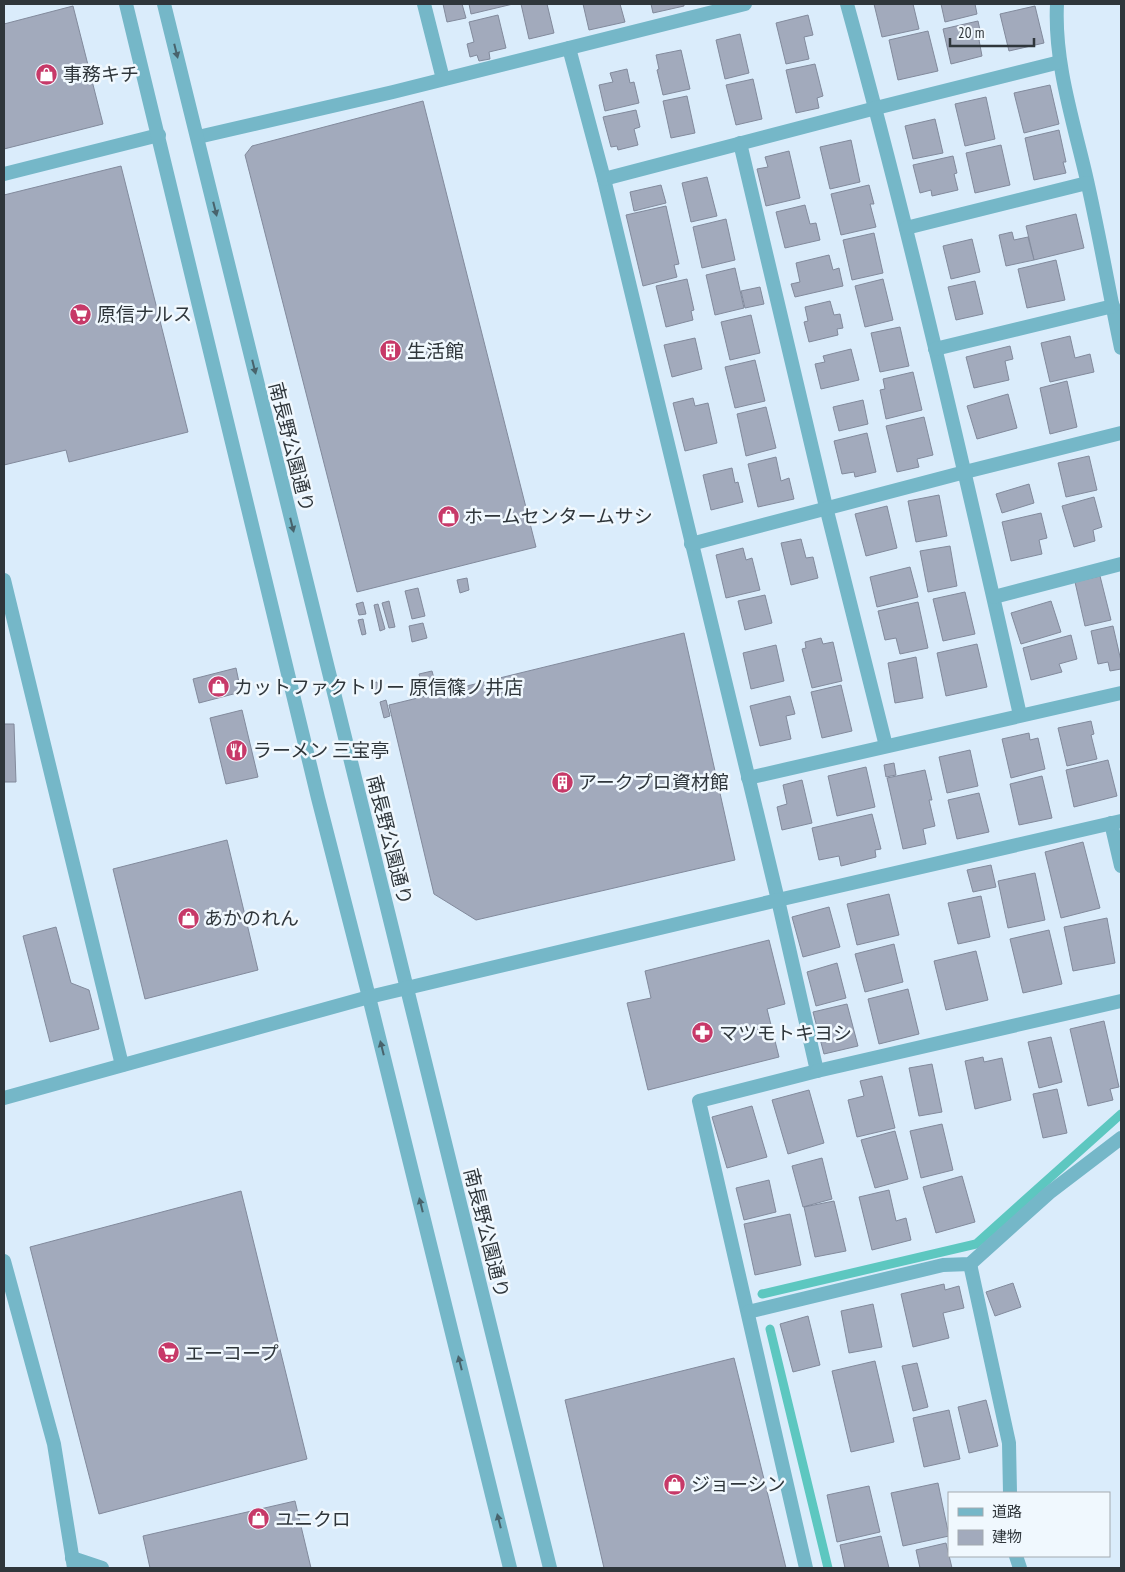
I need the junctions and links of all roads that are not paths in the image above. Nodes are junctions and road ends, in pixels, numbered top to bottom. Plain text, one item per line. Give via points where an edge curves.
1 (126, 4) edge
2 (164, 4) edge
3 (424, 4) edge
4 (745, 4) edge
5 (847, 4) edge
6 (1057, 4) edge
7 (727, 6) edge
8 (569, 48) junction
9 (1060, 62) junction
10 (443, 79) junction
11 (876, 108) junction
12 (159, 135) junction
13 (198, 137) junction
14 (740, 143) junction
15 (4, 174) edge
16 (604, 179) junction
17 (1087, 183) junction
18 (906, 228) junction
19 (1113, 306) junction
20 (935, 348) junction
21 (1121, 348) edge
22 (1121, 433) edge
23 (965, 472) junction
24 (826, 507) junction
25 (691, 544) junction
26 (1121, 564) edge
27 (4, 580) edge
28 (994, 597) junction
29 (1121, 693) edge
30 (1020, 715) junction
31 (886, 746) junction
32 (748, 778) junction
33 (1116, 822) edge
34 (1121, 866) edge
35 (778, 900) junction
36 (408, 988) junction
37 (369, 997) junction
38 (1121, 1001) edge
39 (122, 1065) junction
40 (817, 1071) junction
41 (4, 1098) edge
42 (1121, 1138) edge
43 (4, 1261) edge
44 (970, 1264) junction
45 (748, 1312) junction
46 (1010, 1492) edge
47 (73, 1563) edge
48 (102, 1568) edge
49 (510, 1568) edge
50 (550, 1568) edge
51 (806, 1568) edge

1 - 12 street
2 -> 13 street, 南長野公園通り
3 - 10 street
4 - 7 street
5 - 11 street
6 - 9 street
7 - 8 street
8 - 10 street
8 - 16 street
9 - 11 street
9 - 17 street
10 - 13 street
11 - 14 street
11 - 18 street
12 - 15 street
12 - 37 street
13 -> 36 street, 南長野公園通り
14 - 16 street
14 - 24 street
16 - 25 street
17 - 18 street
17 - 19 street
18 - 20 street
19 - 20 street
19 - 21 street
20 - 23 street
22 - 23 street
23 - 24 street
23 - 28 street
24 - 25 street
24 - 31 street
25 - 32 street
26 - 28 street
27 - 39 street
28 - 30 street
29 - 30 street
30 - 31 street
31 - 32 street
32 - 35 street
33 - 34 street
33 - 35 street
35 - 36 street
35 - 40 street
36 - 37 street
36 - 50 street, 南長野公園通り
37 - 39 street
49 -> 37 street
38 - 40 street
39 - 41 street
40 - 45 street via 699,1101
42 - 44 street via 1049,1193
43 - 47 street via 54,1444
44 - 45 street via 942,1265
44 - 46 street via 1009,1443
45 - 51 street
47 - 48 street

